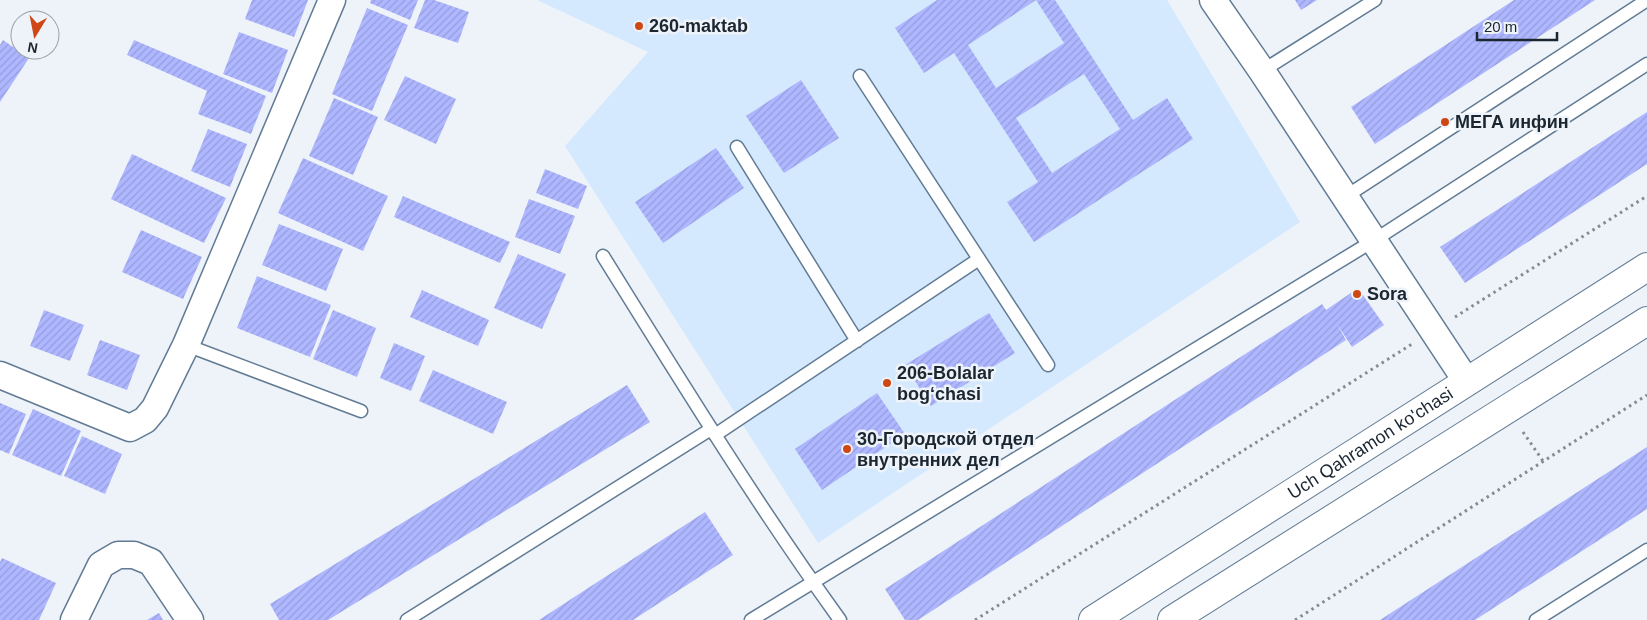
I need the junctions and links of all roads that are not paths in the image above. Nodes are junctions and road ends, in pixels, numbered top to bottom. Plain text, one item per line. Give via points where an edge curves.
1 (332, 0) edge
2 (1213, 0) edge
3 (1375, 0) edge
4 (1647, 0) edge
5 (1647, 64) edge
6 (1262, 71) junction
7 (860, 76) dead end
8 (737, 147) dead end
9 (1345, 197) junction
10 (1373, 241) junction
11 (602, 256) dead end
12 (980, 259) junction
13 (1647, 267) edge
14 (1647, 321) edge
15 (858, 341) junction
16 (186, 345) junction
17 (1048, 365) dead end
18 (0, 375) edge
19 (1466, 382) junction
20 (361, 411) dead end
21 (713, 432) junction
22 (1647, 550) edge
23 (812, 582) junction
24 (74, 620) edge
25 (190, 620) edge
26 (407, 620) edge
27 (751, 620) edge
28 (840, 620) edge
29 (1093, 620) edge
30 (1172, 620) edge
31 (1536, 620) edge

1 - 16 street
2 - 6 street
3 - 6 lane
4 - 9 lane
5 - 10 lane
6 - 9 street
7 - 12 lane
8 - 15 lane
9 - 10 street
10 - 19 street
10 - 23 lane
11 - 21 lane
12 - 15 lane
12 - 17 lane
13 - 19 main road, Uch Qahramon ko'chasi
14 - 30 main road
15 - 21 lane
16 - 18 street via 155,408 130,428
16 - 20 lane
19 - 29 main road, Uch Qahramon ko'chasi
21 - 23 lane
21 - 26 lane
22 - 31 lane
23 - 27 lane
23 - 28 lane
24 - 25 street via 101,565 118,555 134,555 151,562

